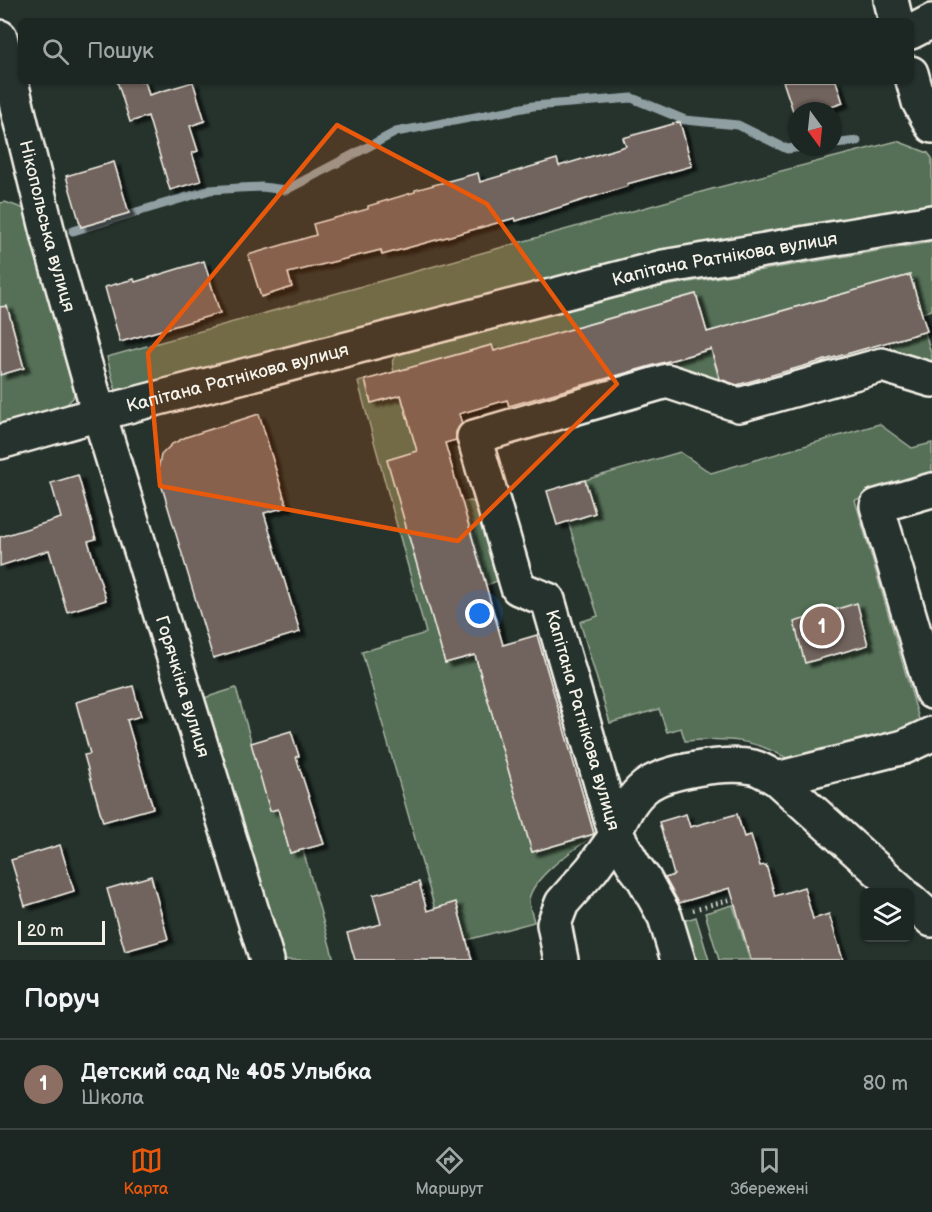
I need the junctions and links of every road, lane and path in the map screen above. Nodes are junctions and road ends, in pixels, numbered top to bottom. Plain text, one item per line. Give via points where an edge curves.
1 (891, 0) edge
2 (895, 18) edge
3 (932, 21) edge
4 (914, 30) edge
5 (0, 37) edge
6 (914, 84) edge
7 (932, 126) edge
8 (932, 222) edge
9 (932, 380) edge
10 (99, 414) junction
11 (0, 442) edge
12 (932, 490) edge
13 (932, 692) edge
14 (918, 740) edge
15 (777, 779) junction
16 (615, 834) junction
17 (898, 888) edge
18 (733, 899) dead end
19 (914, 904) edge
20 (665, 917) junction
21 (932, 920) edge
22 (267, 960) edge
23 (561, 960) edge
24 (678, 960) edge

1 - 2 street
3 - 4 street
5 - 10 street, Нікопольська вулиця via 50,241
6 - 7 street
8 - 10 street, Капітана Ратнікова вулиця via 663,267
9 - 16 street, Капітана Ратнікова вулиця via 882,365 739,405 667,381 474,437 518,588 548,600
10 - 11 street, Капітана Ратнікова вулиця
10 - 22 street, Горячкіна вулиця
12 - 13 street via 877,506
14 - 15 street
15 - 16 street via 754,767 717,765 664,776 646,786 628,806
15 - 17 street
16 - 20 street, Капітана Ратнікова вулиця
16 - 23 street via 592,869 562,903 554,924
18 - 20 path
19 - 21 street
20 - 24 street, Капітана Ратнікова вулиця

